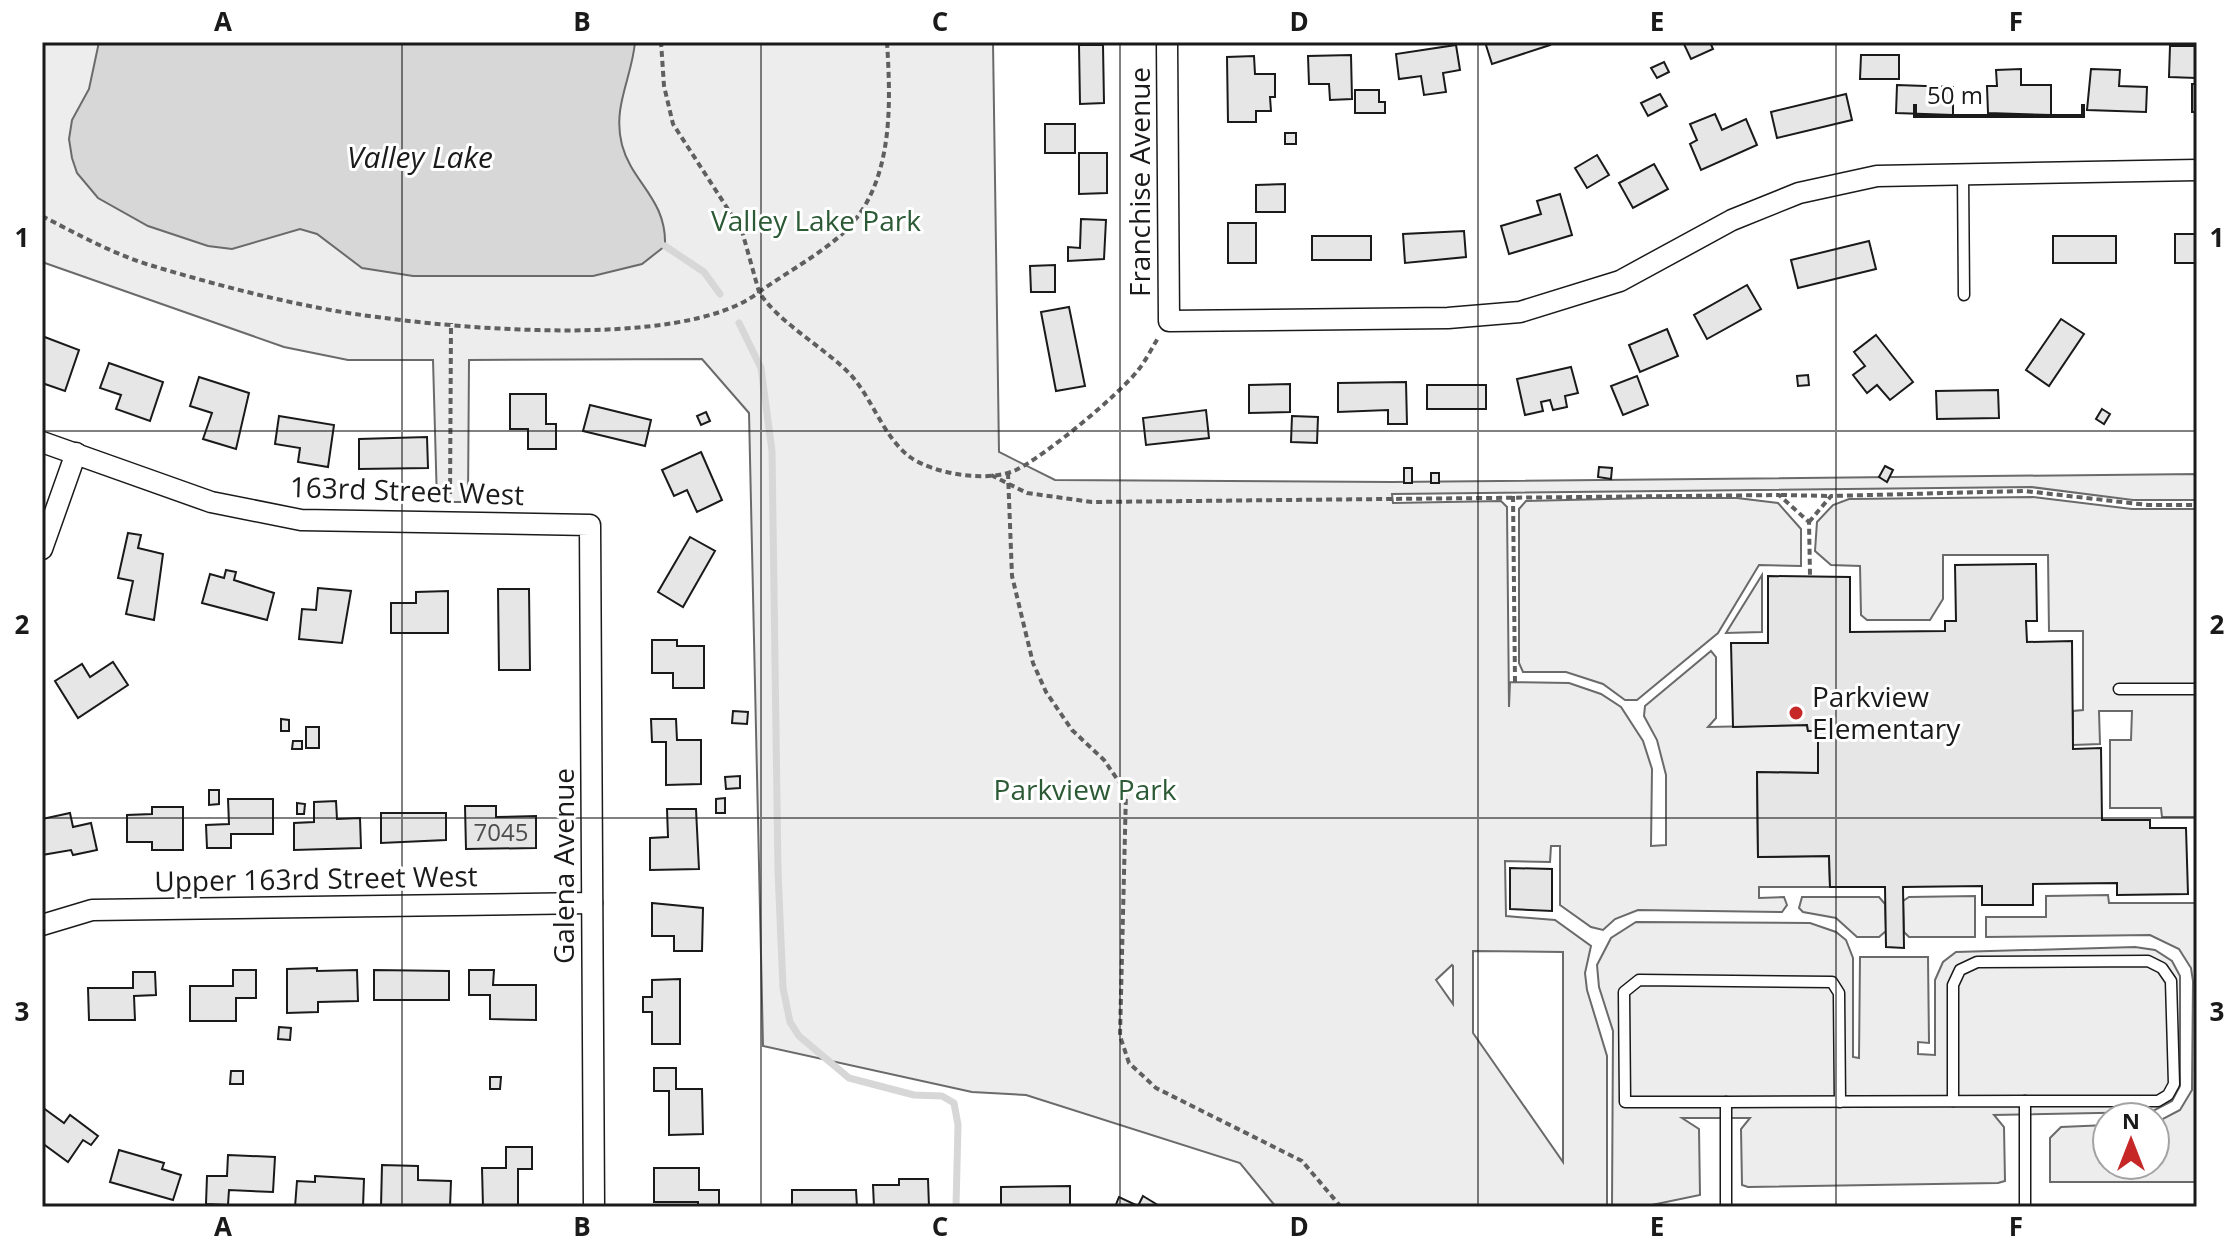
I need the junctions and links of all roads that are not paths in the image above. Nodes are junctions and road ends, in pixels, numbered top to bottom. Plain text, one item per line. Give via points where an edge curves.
1 (1167, 42) edge
2 (2197, 170) edge
3 (1963, 173) junction
4 (1964, 295) dead end
5 (42, 442) edge
6 (76, 453) junction
7 (590, 525) joint
8 (42, 549) edge
9 (2119, 689) dead end
10 (2197, 689) edge
11 (592, 903) junction
12 (42, 925) edge
13 (1953, 1101) junction
14 (2025, 1101) junction
15 (1726, 1102) junction
16 (1840, 1102) junction
17 (594, 1207) edge
18 (1726, 1207) edge
19 (2025, 1207) edge

1 - 3 street, Franchise Avenue via 1169,321 1448,318 1520,312 1620,281 1732,220 1799,193 1877,176
2 - 3 street
3 - 4 lane
5 - 6 street, 163rd Street West
6 - 7 street, 163rd Street West via 211,502 301,520
6 - 8 street
7 - 11 street, Galena Avenue
9 - 10 lane
11 - 12 street, Upper 163rd Street West via 92,910
11 - 17 street, Galena Avenue
13 - 14 lane
13 - 14 lane via 1953,985 1960,970 1977,962 2148,961 2162,968 2171,981 2174,1084 2168,1095 2158,1101
13 - 16 lane
14 - 19 lane
15 - 16 lane
15 - 16 lane via 1625,1102 1624,992 1639,980 1832,982 1839,993
15 - 18 lane

